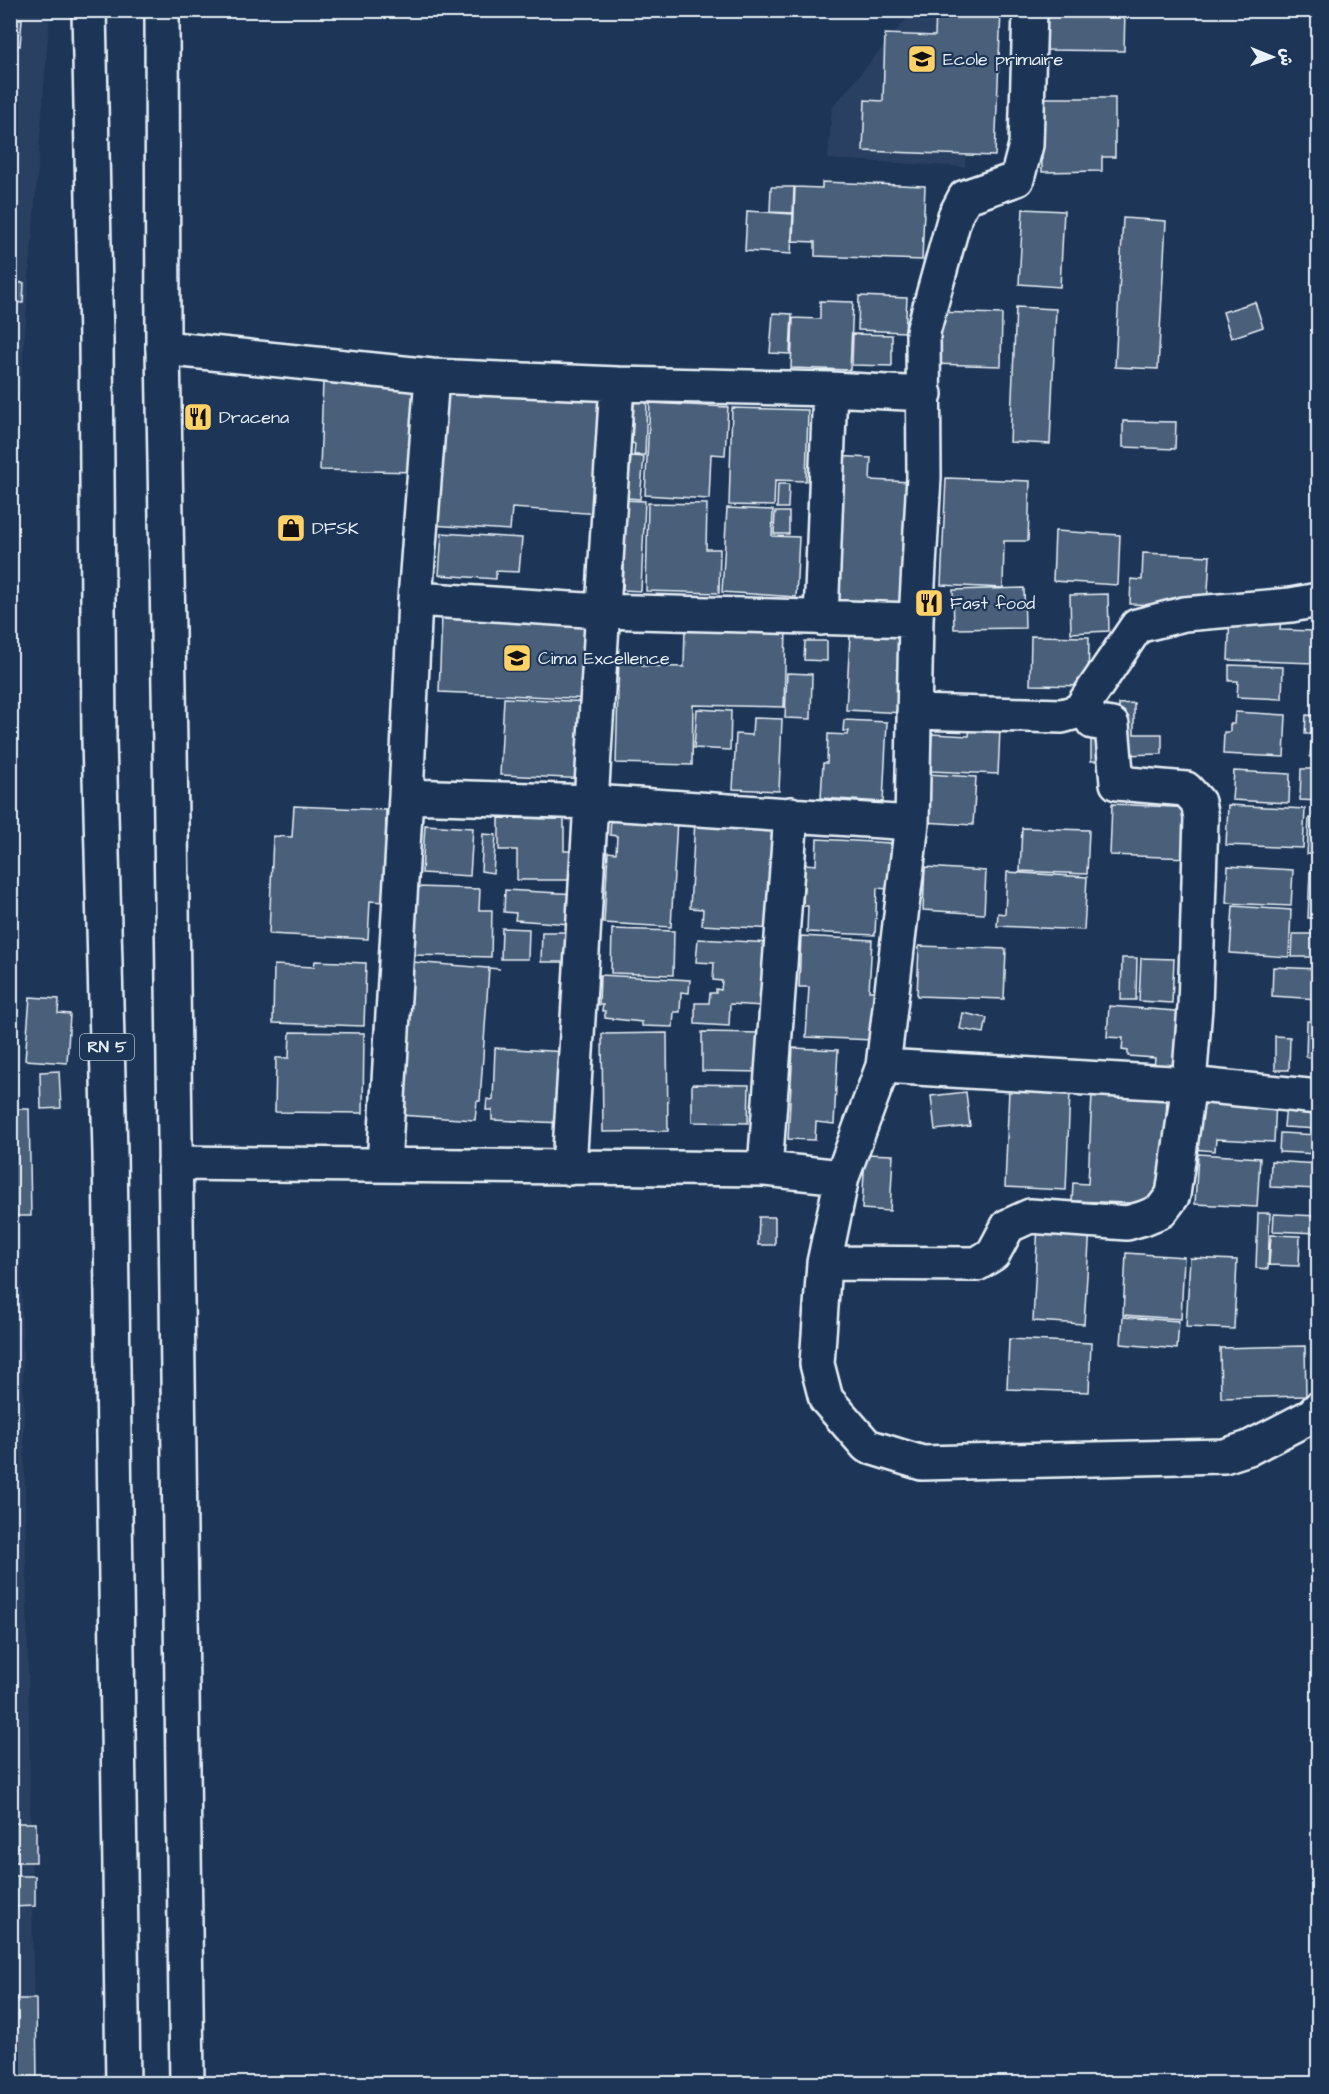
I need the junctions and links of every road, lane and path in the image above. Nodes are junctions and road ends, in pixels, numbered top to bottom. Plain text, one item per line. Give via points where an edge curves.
1 (89, 10) edge
2 (162, 10) edge
3 (1030, 10) edge
4 (163, 348) junction
5 (432, 376) junction
6 (617, 384) junction
7 (830, 389) junction
8 (925, 394) junction
9 (415, 598) junction
10 (1318, 600) edge
11 (601, 611) junction
12 (821, 618) junction
13 (916, 620) junction
14 (1084, 704) junction
15 (914, 712) junction
16 (406, 795) junction
17 (592, 802) junction
18 (791, 814) junction
19 (912, 823) junction
20 (883, 1066) junction
21 (1189, 1084) junction
22 (1318, 1097) edge
23 (175, 1163) junction
24 (384, 1165) junction
25 (569, 1168) junction
26 (765, 1169) junction
27 (842, 1177) junction
28 (824, 1263) junction
29 (1318, 1408) edge
30 (123, 2084) edge
31 (187, 2084) edge

1 - 30 main road, RN 5
2 - 4 main road
3 - 8 main road via 1026,145 1017,179 964,197 955,216 923,333
4 - 5 main road
4 - 23 main road
5 - 6 main road
5 - 9 main road
6 - 7 main road
6 - 11 main road
7 - 8 main road
7 - 12 main road
8 - 13 main road
9 - 11 main road
9 - 16 main road
10 - 14 main road via 1184,614 1137,626
11 - 12 main road
11 - 17 main road
12 - 13 main road
13 - 15 main road
14 - 15 main road via 1083,710 1062,716
14 - 21 main road via 1093,722 1112,725 1117,783 1186,789 1198,802 1201,818
15 - 19 main road
16 - 17 main road
16 - 24 main road
17 - 18 main road
17 - 25 main road
18 - 19 main road
18 - 26 main road
19 - 20 main road
20 - 21 main road
20 - 27 main road
21 - 22 main road
21 - 28 main road via 1173,1196 1161,1211 1127,1223 1030,1216 1008,1226 993,1254 977,1264
23 - 24 main road
23 - 31 main road
24 - 25 main road
25 - 26 main road
26 - 27 main road
27 - 28 main road
28 - 29 main road via 817,1364 826,1399 867,1446 922,1463 1224,1456 1250,1448 1311,1416

